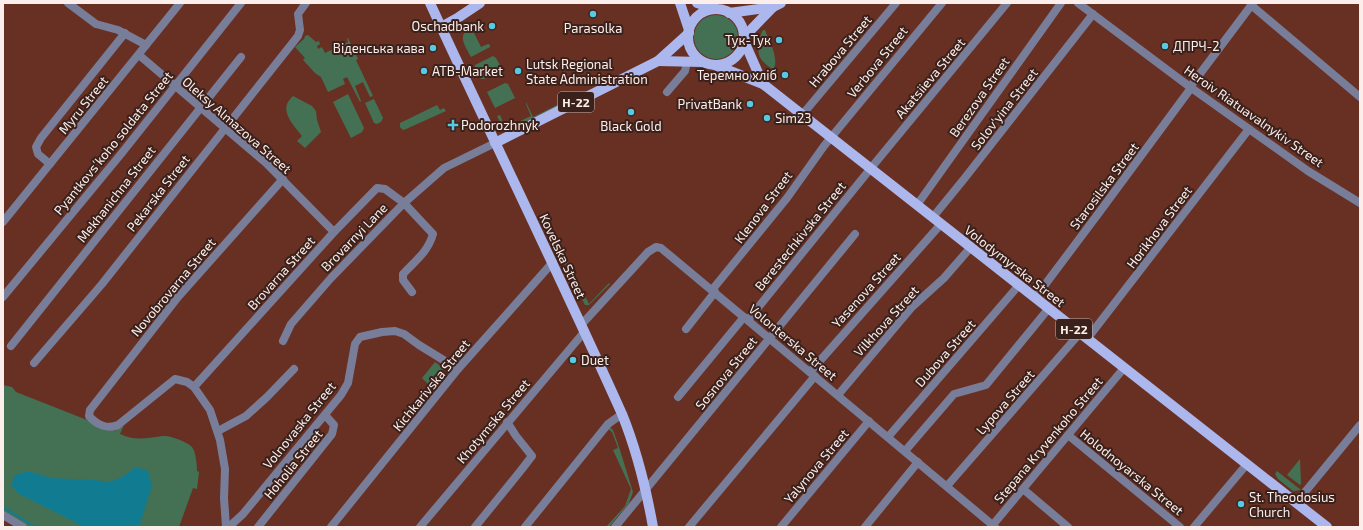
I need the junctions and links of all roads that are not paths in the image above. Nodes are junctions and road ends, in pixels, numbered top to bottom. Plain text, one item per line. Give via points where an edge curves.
1 (68, 3) edge
2 (180, 3) edge
3 (241, 3) edge
4 (306, 3) edge
5 (430, 3) edge
6 (480, 3) edge
7 (680, 3) edge
8 (697, 3) edge
9 (896, 3) edge
10 (942, 3) edge
11 (1007, 3) edge
12 (1061, 3) edge
13 (1078, 3) edge
14 (1252, 4) edge
15 (777, 5) edge
16 (718, 9) junction
17 (729, 13) junction
18 (1093, 14) junction
19 (441, 27) junction
20 (689, 31) junction
21 (125, 33) junction
22 (744, 39) junction
23 (146, 45) junction
24 (139, 55) junction
25 (241, 57) dead end
26 (658, 61) junction
27 (687, 62) junction
28 (703, 62) junction
29 (715, 65) junction
30 (763, 84) junction
31 (174, 86) junction
32 (1190, 87) junction
33 (667, 92) dead end
34 (1360, 97) edge
35 (200, 108) junction
36 (802, 115) junction
37 (226, 128) junction
38 (1249, 129) junction
39 (831, 137) junction
40 (495, 143) junction
41 (50, 164) junction
42 (871, 168) junction
43 (283, 179) junction
44 (404, 203) junction
45 (1360, 203) edge
46 (917, 205) junction
47 (937, 220) junction
48 (3, 222) edge
49 (334, 232) junction
50 (855, 234) dead end
51 (970, 247) junction
52 (553, 262) junction
53 (1019, 285) junction
54 (713, 291) junction
55 (412, 292) dead end
56 (3, 297) edge
57 (1034, 297) junction
58 (1049, 308) junction
59 (746, 318) junction
60 (583, 328) junction
61 (686, 329) dead end
62 (1084, 336) junction
63 (770, 338) junction
64 (283, 341) dead end
65 (11, 346) dead end
66 (34, 363) dead end
67 (1124, 368) junction
68 (294, 369) dead end
69 (458, 369) junction
70 (812, 374) junction
71 (194, 387) junction
72 (838, 395) junction
73 (678, 397) dead end
74 (622, 414) junction
75 (325, 415) junction
76 (869, 421) junction
77 (507, 422) junction
78 (1360, 425) edge
79 (218, 431) junction
80 (1068, 434) junction
81 (888, 437) junction
82 (905, 451) junction
83 (918, 462) junction
84 (1247, 464) junction
85 (947, 486) junction
86 (1023, 488) junction
87 (646, 490) junction
88 (1296, 503) junction
89 (3, 515) edge
90 (993, 526) edge
91 (23, 527) edge
92 (226, 527) edge
93 (258, 527) edge
94 (331, 527) edge
95 (420, 527) edge
96 (475, 527) edge
97 (525, 527) edge
98 (615, 527) edge
99 (653, 527) edge
100 (689, 527) edge
101 (781, 527) edge
102 (865, 527) edge
103 (1068, 527) edge
104 (1180, 527) edge
105 (1194, 527) edge
106 (1327, 527) edge

1 - 21 street via 96,24
2 - 23 street, Myru Street
3 - 31 street, Pyantkovsʹkoho soldata Street
4 - 37 street, Pekarska Street via 298,14 298,36
5 - 19 main road, Kovelska Street
6 - 19 main road
7 - 20 main road
8 - 16 main road
9 - 36 street, Hrabova Street
10 - 39 street, Verbova Street
11 - 42 street, Akatsiieva Street
12 - 46 street, Berezova Street
13 - 18 street, Heroiv Riatuavalnykiv Street
14 - 32 street, Starosilska Street
14 - 34 street
15 - 17 main road
15 - 22 main road
16 - 17 main road, Н-22
16 - 20 main road, Н-22 via 700,14 693,21
17 - 22 main road, Н-22 via 742,27
18 - 32 street, Heroiv Riatuavalnykiv Street
18 - 47 street, Solov'yina Street via 964,179
19 - 40 main road, Kovelska Street
20 - 26 main road, Н-22
20 - 28 main road via 688,42 691,50
21 - 23 street
21 - 41 street via 41,138 36,147 38,154
22 - 29 main road via 741,51 734,59 725,64
22 - 30 main road, Volodymyrska Street / Н-22
23 - 24 street, Myru Street
24 - 31 street, Oleksy Almazova Street
24 - 41 street, Myru Street
25 - 35 street, Mekhanichna Street
26 - 27 main road, Н-22
26 - 40 main road, Н-22
27 - 28 main road, Н-22
27 - 33 street via 685,71
28 - 29 main road, Н-22
29 - 30 main road, Volodymyrska Street / Н-22
30 - 36 main road, Volodymyrska Street / Н-22
31 - 35 street, Oleksy Almazova Street
31 - 56 street, Pyantkovsʹkoho soldata Street
32 - 38 street, Heroiv Riatuavalnykiv Street
32 - 57 street, Starosilska Street
35 - 37 street, Oleksy Almazova Street
35 - 65 street, Mekhanichna Street
36 - 39 main road, Volodymyrska Street / Н-22
37 - 43 street, Oleksy Almazova Street
37 - 66 street, Pekarska Street via 102,284
38 - 45 street, Heroiv Riatuavalnykiv Street via 1308,171
38 - 62 street, Horikhova Street
39 - 42 main road, Volodymyrska Street / Н-22
39 - 54 street, Klenova Street via 783,204
40 - 44 street via 444,168
40 - 52 main road, Kovelska Street
41 - 48 street, Myru Street
42 - 46 main road, Volodymyrska Street / Н-22
42 - 59 street, Berestechkivska Street
43 - 49 street, Oleksy Almazova Street
43 - 71 street, Novobrovarna Street via 178,297 92,408 89,416 104,426 114,427 174,380 182,380
44 - 49 street, Brovarna Street via 385,189 377,188
44 - 55 street, Brovarnyi Lane via 433,234 430,245 403,274 403,280
44 - 64 street, Brovarnyi Lane via 331,278 291,324
46 - 47 main road, Volodymyrska Street / Н-22
47 - 51 main road, Volodymyrska Street / Н-22
47 - 70 street, Yasenova Street
49 - 71 street, Brovarna Street
50 - 63 street, Sosnova Street
51 - 53 main road, Volodymyrska Street / Н-22
51 - 72 street, Vilkhova Street via 944,278 912,307
52 - 60 main road, Kovelska Street
52 - 69 street, Kichkarivska Street
53 - 57 main road, Volodymyrska Street / Н-22
53 - 81 street, Dubova Street
54 - 59 street, Volonterska Street
54 - 60 street, Volonterska Street via 665,250 656,247 648,252
54 - 61 street, Klenova Street
57 - 58 main road, Volodymyrska Street / Н-22
58 - 62 main road, Volodymyrska Street / Н-22
58 - 82 street via 986,385 954,394
59 - 63 street, Volonterska Street
59 - 73 street, Berestechkivska Street
60 - 74 main road, Kovelska Street
60 - 77 street, Khotymska Street
62 - 67 main road, Volodymyrska Street / Н-22
62 - 85 street, Lypova Street
63 - 70 street, Volonterska Street
63 - 87 street, Sosnova Street
67 - 80 street, Stepana Kryvenkoho Street
67 - 84 main road, Volodymyrska Street / Н-22
68 - 79 street via 246,416
69 - 75 street, Volnovaska Street via 400,332 362,336 354,346 346,387
69 - 94 street, Kichkarivska Street
70 - 72 street, Volonterska Street
70 - 100 street, Yasenova Street
71 - 79 street via 210,410
72 - 76 street, Volonterska Street
74 - 87 main road, Kovelska Street
74 - 97 street via 608,424
75 - 92 street, Volnovaska Street via 243,514
75 - 93 street, Hoholia Street via 334,425 332,434
76 - 81 street, Volonterska Street
76 - 101 street, Yalynova Street
77 - 95 street, Khotymska Street
77 - 96 street via 532,456
78 - 88 street
79 - 92 street via 225,469
80 - 86 street, Stepana Kryvenkoho Street
80 - 104 street, Holodnoyarska Street
81 - 82 street, Volonterska Street
82 - 83 street, Volonterska Street
83 - 85 street, Volonterska Street
83 - 102 street
84 - 88 main road, Volodymyrska Street / Н-22
84 - 105 street
85 - 90 street, Volonterska Street
86 - 90 street, Stepana Kryvenkoho Street
86 - 103 street
87 - 98 street, Sosnova Street
87 - 99 main road, Kovelska Street
88 - 106 main road, Volodymyrska Street / Н-22
89 - 91 street

